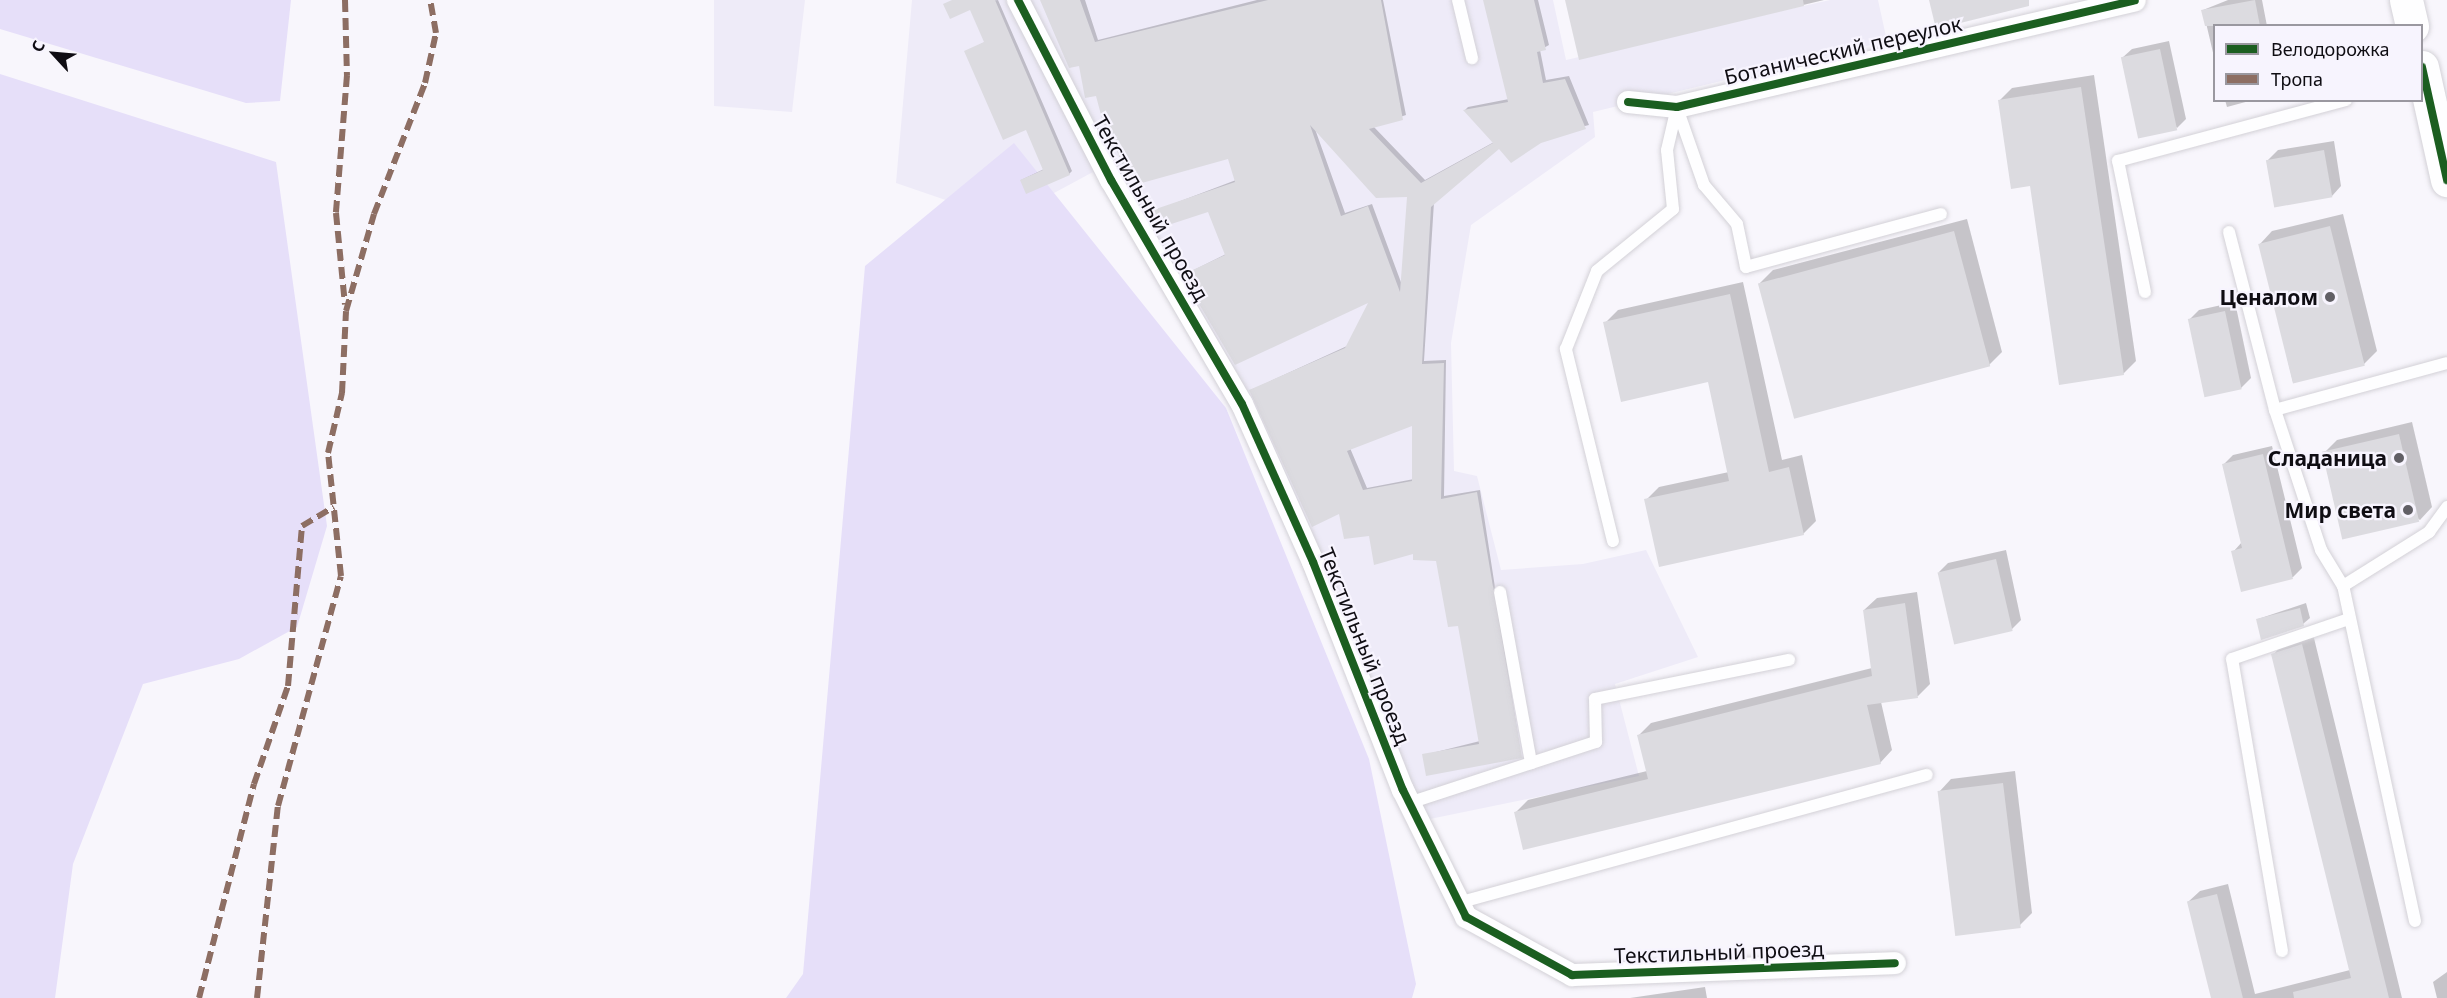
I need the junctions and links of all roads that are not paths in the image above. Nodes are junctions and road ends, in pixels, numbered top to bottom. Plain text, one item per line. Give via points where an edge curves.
1 (1018, 0) edge
2 (1458, 0) edge
3 (2135, 0) edge
4 (2406, 0) edge
5 (2412, 24) edge
6 (1472, 58) dead end
7 (2423, 77) edge
8 (1628, 102) dead end
9 (2339, 102) edge
10 (1677, 107) junction
11 (2447, 180) edge
12 (1941, 214) dead end
13 (2229, 232) dead end
14 (2145, 292) dead end
15 (2447, 363) edge
16 (2275, 410) junction
17 (2447, 507) edge
18 (1613, 541) dead end
19 (2343, 586) junction
20 (1500, 592) dead end
21 (2349, 619) junction
22 (1789, 660) dead end
23 (1531, 763) junction
24 (1927, 775) dead end
25 (1409, 803) junction
26 (1458, 903) junction
27 (2415, 921) dead end
28 (2282, 951) dead end
29 (1895, 963) dead end

1 - 25 street, Текстильный проезд via 1111,180 1242,404 1313,562
2 - 6 lane
3 - 10 street, Ботанический переулок
4 - 5 street
7 - 11 street
8 - 10 street, Ботанический переулок
9 - 14 lane via 2118,161
10 - 12 lane via 1704,185 1737,225 1746,267
10 - 18 lane via 1667,150 1673,209 1597,271 1566,349
13 - 16 lane
15 - 16 lane
16 - 19 lane via 2321,550
17 - 19 lane via 2429,532
19 - 21 lane
20 - 23 lane
21 - 27 lane
21 - 28 lane via 2232,659
22 - 23 lane via 1595,699 1596,742
23 - 25 lane
24 - 26 lane
25 - 26 street, Текстильный проезд
26 - 29 street, Текстильный проезд via 1466,917 1572,975

